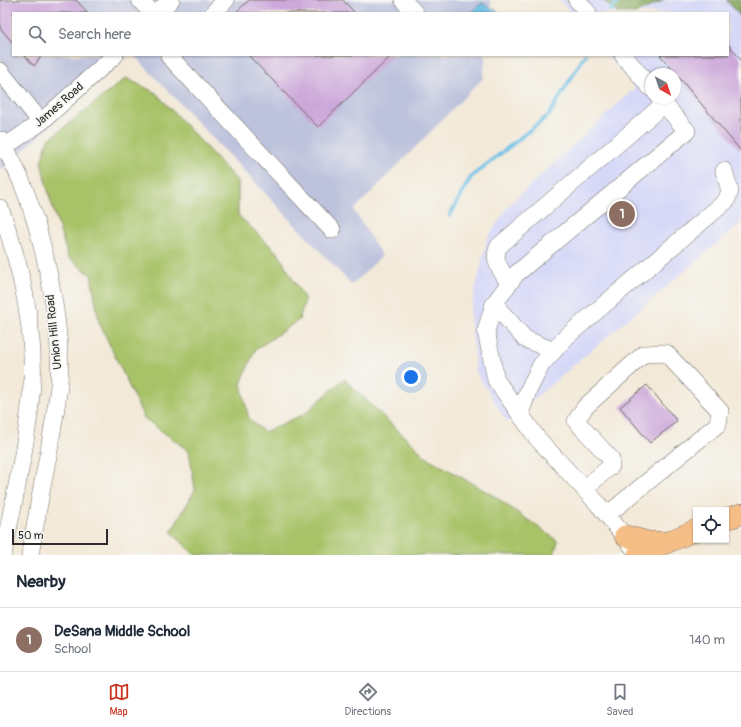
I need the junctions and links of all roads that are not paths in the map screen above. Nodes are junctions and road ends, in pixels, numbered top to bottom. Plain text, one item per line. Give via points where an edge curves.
1 (140, 0) edge
2 (171, 0) edge
3 (226, 0) edge
4 (403, 0) edge
5 (577, 0) edge
6 (151, 12) edge
7 (158, 12) edge
8 (214, 12) edge
9 (414, 12) edge
10 (587, 12) edge
11 (113, 56) edge
12 (169, 56) edge
13 (624, 56) edge
14 (0, 71) edge
15 (645, 81) edge
16 (659, 104) edge
17 (664, 104) edge
18 (41, 122) junction
19 (2, 146) edge
20 (731, 180) edge
21 (0, 208) edge
22 (332, 230) dead end
23 (509, 284) junction
24 (494, 304) junction
25 (554, 351) junction
26 (520, 414) junction
27 (584, 489) junction
28 (741, 514) edge
29 (607, 515) junction
30 (729, 518) edge
31 (693, 531) edge
32 (625, 536) junction
33 (665, 542) junction
34 (3, 555) edge
35 (30, 555) edge
36 (639, 555) edge

1 - 6 street
2 - 7 street
3 - 8 street
4 - 9 street
5 - 10 street
11 - 18 street, James Road
12 - 22 street
13 - 15 street
14 - 18 street
16 - 23 street via 499,246 495,254 496,261
17 - 23 street via 687,131 516,274
18 - 19 street, James Road
19 - 35 street, Union Hill Road via 26,194 42,248 59,357 59,386 54,421
20 - 25 street via 726,201 566,337
21 - 34 street, Union Hill Road via 14,245 27,304 32,382 29,416
23 - 24 street
24 - 25 street via 525,339
24 - 26 street via 486,331 496,380
25 - 26 street via 541,365
26 - 27 street via 537,438
27 - 29 street
27 - 29 street via 611,466 610,459 576,421 585,407 644,354 666,353 720,411 718,424
28 - 30 main road
29 - 32 street
31 - 33 main road
32 - 33 main road via 648,542
32 - 36 street
33 - 36 main road

